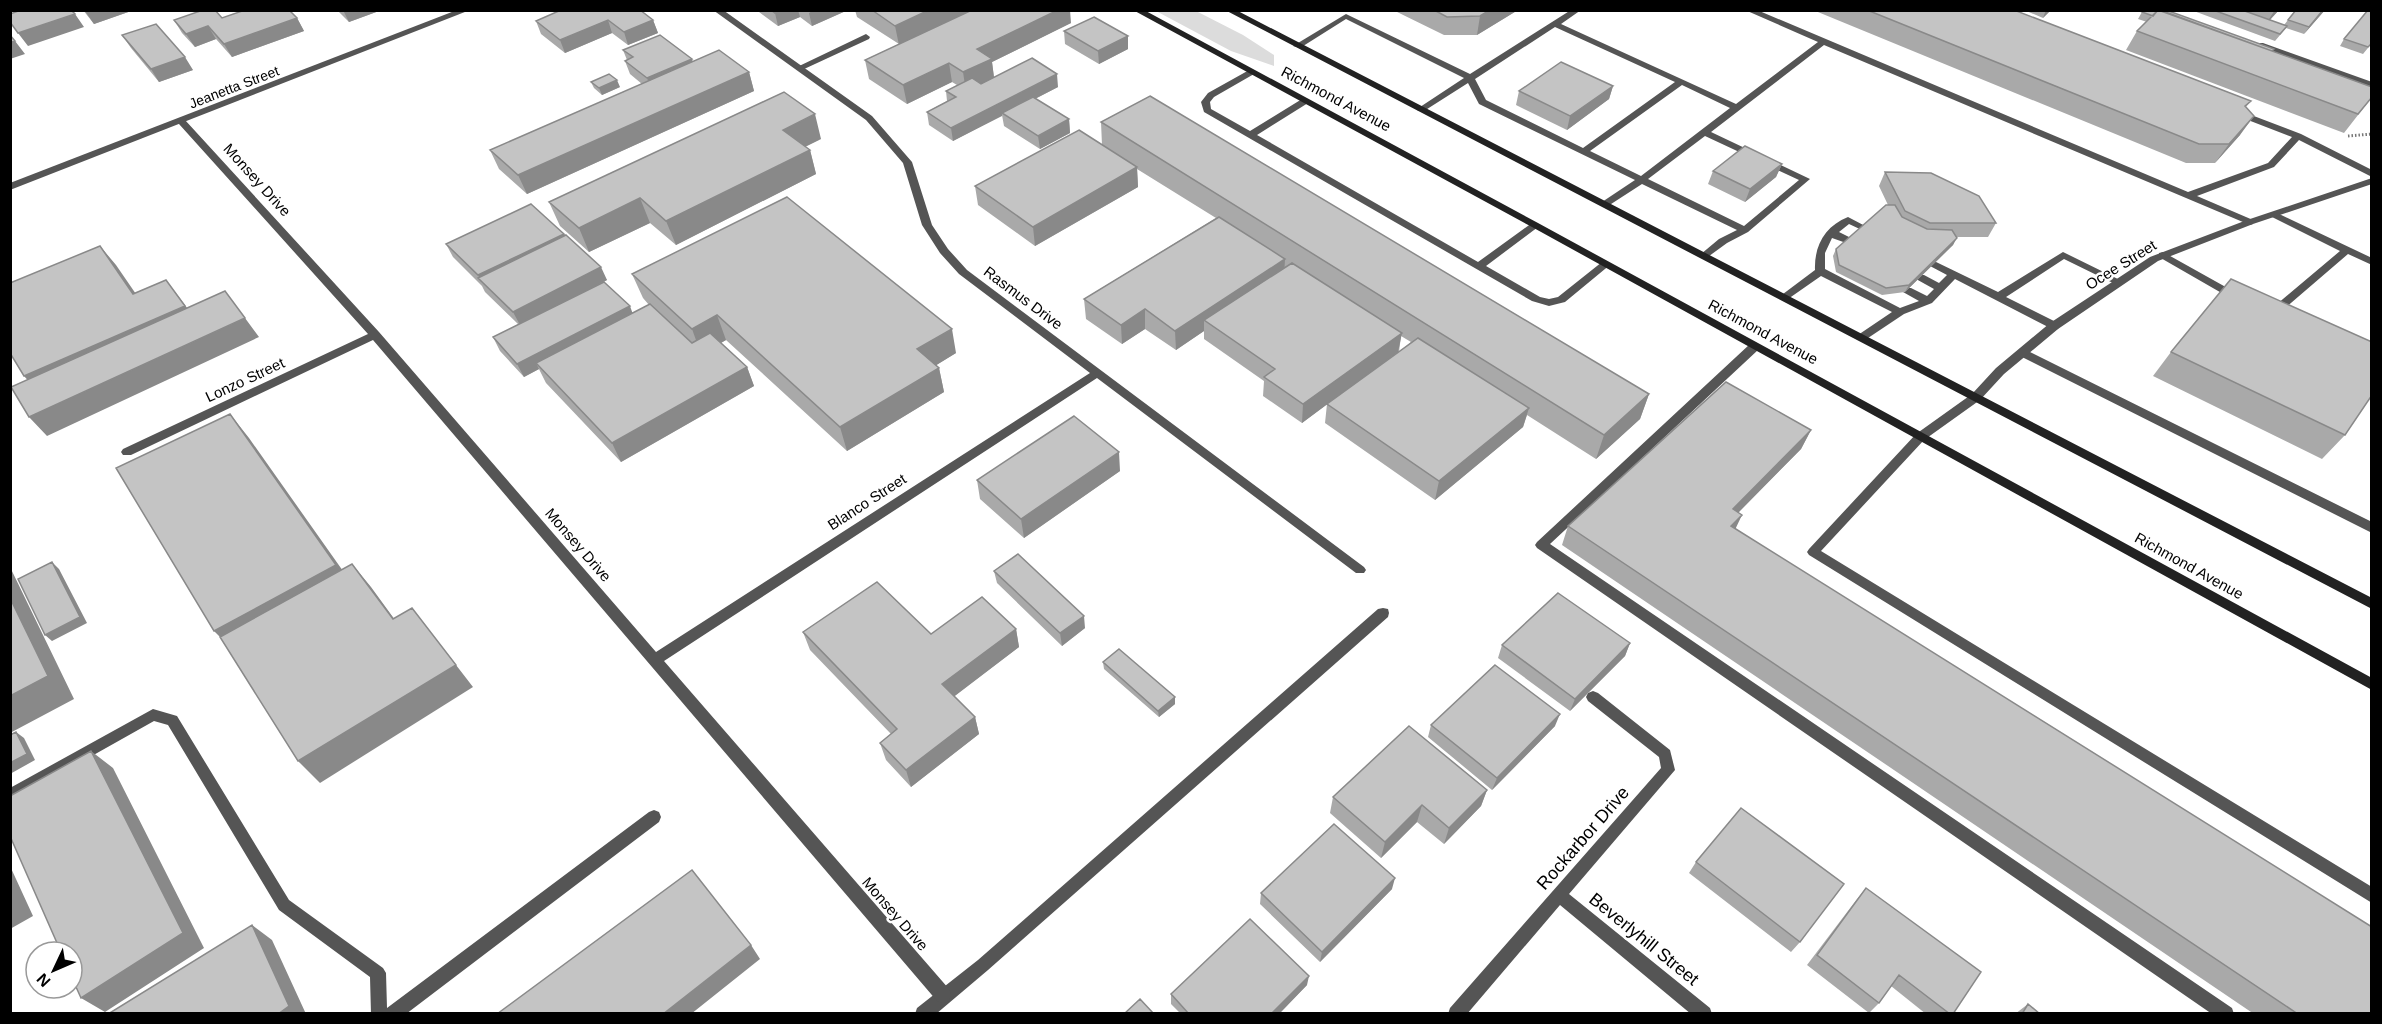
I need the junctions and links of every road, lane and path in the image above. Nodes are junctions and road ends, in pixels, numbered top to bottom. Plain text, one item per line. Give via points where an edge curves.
1 (466, 10) edge
2 (717, 10) edge
3 (1137, 10) edge
4 (1229, 10) edge
5 (1357, 10) edge
6 (1577, 10) edge
7 (1749, 10) edge
8 (1346, 16) junction
9 (1555, 24) junction
10 (866, 37) dead end
11 (2250, 41) edge
12 (1823, 42) junction
13 (1297, 46) junction
14 (799, 68) junction
15 (1251, 72) junction
16 (1470, 78) junction
17 (1681, 82) junction
18 (2372, 85) edge
19 (1305, 101) junction
20 (1736, 107) junction
21 (1421, 110) junction
22 (2233, 111) edge
23 (182, 122) junction
24 (1704, 132) junction
25 (1250, 135) junction
26 (2298, 136) junction
27 (1584, 151) junction
28 (2372, 174) edge
29 (1643, 178) junction
30 (2372, 181) edge
31 (10, 187) edge
32 (2190, 195) junction
33 (1605, 204) junction
34 (2275, 215) junction
35 (2250, 222) junction
36 (1535, 225) junction
37 (1864, 228) edge
38 (1745, 230) junction
39 (1832, 232) junction
40 (1849, 241) edge
41 (1821, 247) junction
42 (2346, 251) junction
43 (1835, 254) edge
44 (2163, 255) junction
45 (1705, 256) junction
46 (2372, 262) edge
47 (1606, 264) junction
48 (1934, 264) edge
49 (1479, 266) junction
50 (1820, 271) junction
51 (1954, 274) junction
52 (1920, 277) edge
53 (2119, 282) junction
54 (1940, 288) junction
55 (1907, 290) edge
56 (1784, 297) junction
57 (1998, 297) junction
58 (1928, 301) junction
59 (2246, 301) edge
60 (1900, 312) junction
61 (2273, 313) edge
62 (2054, 326) junction
63 (375, 334) junction
64 (1862, 338) junction
65 (1754, 346) junction
66 (2024, 352) junction
67 (1097, 373) junction
68 (1976, 397) junction
69 (1920, 436) junction
70 (127, 452) dead end
71 (2372, 528) edge
72 (1360, 570) dead end
73 (2372, 604) edge
74 (1383, 614) dead end
75 (655, 660) junction
76 (2372, 685) edge
77 (1593, 697) edge
78 (10, 796) edge
79 (654, 817) dead end
80 (2371, 894) edge
81 (1560, 896) junction
82 (943, 995) junction
83 (379, 1014) edge
84 (392, 1014) edge
85 (923, 1014) edge
86 (1456, 1014) edge
87 (1704, 1014) edge
88 (2226, 1014) edge

1 - 23 street, Jeanetta Street
2 - 14 street, Rasmus Drive
3 - 15 main road, Richmond Avenue
4 - 13 main road, Richmond Avenue
5 - 8 street
6 - 9 street
7 - 12 street
8 - 13 street
8 - 16 street
9 - 16 street
9 - 17 street
10 - 14 street
11 - 18 street
12 - 20 street
12 - 32 street
13 - 21 main road, Richmond Avenue
14 - 67 street, Rasmus Drive via 869,118 892,142 907,162 927,225 963,272
15 - 19 main road, Richmond Avenue
15 - 25 street via 1205,102 1207,110
16 - 21 street
16 - 27 street via 1482,102
17 - 20 street
17 - 27 street
19 - 25 street
19 - 36 main road, Richmond Avenue
20 - 24 street
21 - 33 main road, Richmond Avenue
22 - 26 street
23 - 31 street, Jeanetta Street
23 - 63 street, Monsey Drive
24 - 29 street
24 - 38 street via 1805,179
25 - 49 street
26 - 28 street
26 - 32 street via 2271,165
27 - 29 street
29 - 33 street
29 - 38 street
30 - 34 street, Ocee Street
32 - 35 street
33 - 45 main road, Richmond Avenue
34 - 35 street, Ocee Street
34 - 42 street
35 - 44 street, Ocee Street
36 - 47 main road, Richmond Avenue
36 - 49 street
37 - 39 street via 1848,220
38 - 45 street
39 - 40 street
39 - 41 street
41 - 43 street
41 - 50 street
42 - 46 street
42 - 61 street
44 - 53 street, Ocee Street
44 - 59 street
45 - 56 main road, Richmond Avenue
47 - 49 street via 1561,300 1549,303
47 - 65 main road, Richmond Avenue
48 - 51 street
50 - 56 street
50 - 60 street
51 - 54 street
51 - 57 street
52 - 54 street
53 - 57 street via 2062,255
53 - 62 street, Ocee Street
54 - 58 street
55 - 58 street
56 - 64 main road, Richmond Avenue
57 - 62 street
58 - 60 street
60 - 64 street
62 - 66 street, Ocee Street
63 - 70 street, Lonzo Street
63 - 75 street, Monsey Drive
64 - 68 main road, Richmond Avenue
65 - 69 main road, Richmond Avenue
65 - 88 street via 1541,545
66 - 68 street, Ocee Street
66 - 71 street
67 - 72 street, Rasmus Drive
67 - 75 street, Blanco Street
68 - 69 street, Ocee Street
68 - 73 main road, Richmond Avenue
69 - 76 main road, Richmond Avenue
69 - 80 street, Ocee Street via 1813,552
74 - 82 street via 983,965
75 - 82 street, Monsey Drive
77 - 81 street, Rockarbor Drive via 1665,754 1668,770
78 - 83 street via 153,715 172,720 284,905 378,973
79 - 84 street
81 - 86 street, Rockarbor Drive
81 - 87 street, Beverlyhill Street
82 - 85 street

